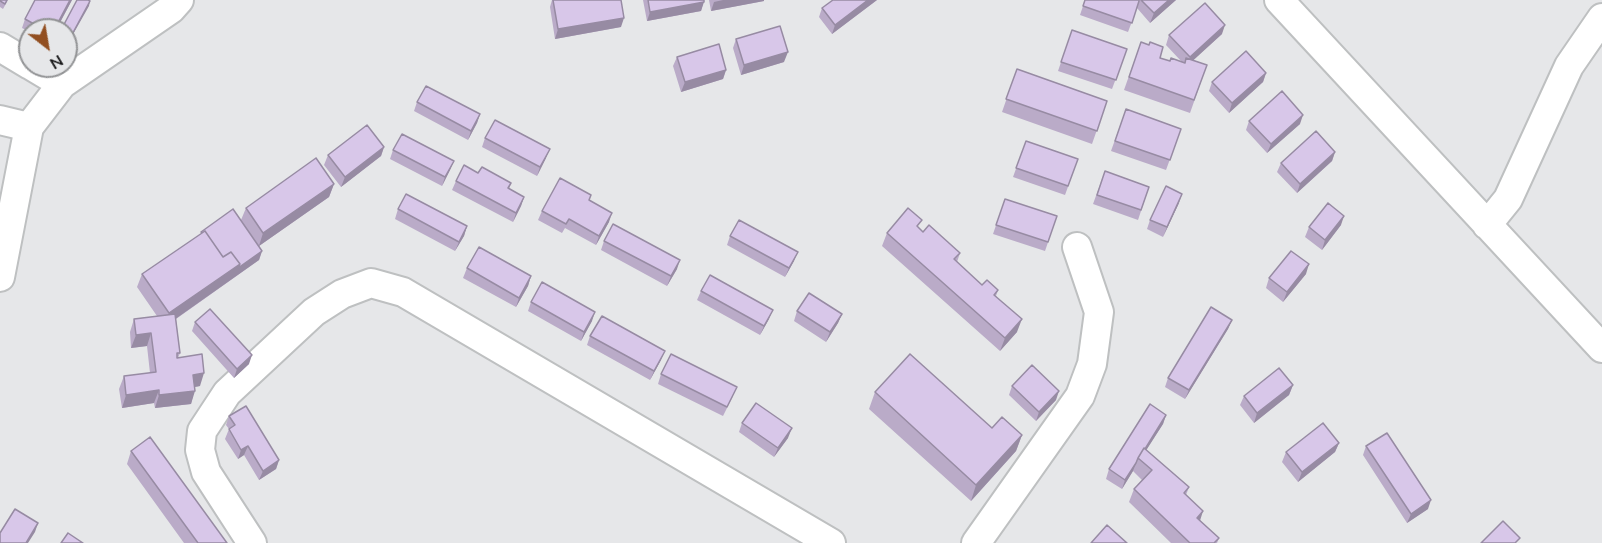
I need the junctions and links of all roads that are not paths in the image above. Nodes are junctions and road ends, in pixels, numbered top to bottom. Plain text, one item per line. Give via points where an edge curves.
1 (179, 0) edge
2 (1279, 0) edge
3 (1602, 18) edge
4 (0, 47) edge
5 (18, 57) edge
6 (52, 78) edge
7 (62, 84) junction
8 (0, 120) edge
9 (29, 127) junction
10 (1487, 225) junction
11 (1077, 248) dead end
12 (0, 277) edge
13 (1602, 348) edge
14 (252, 543) edge
15 (831, 543) edge
16 (976, 543) edge

1 - 7 street
2 - 10 street
3 - 10 street via 1569,66 1508,199
4 - 5 street
6 - 7 street
7 - 9 street
8 - 9 street
9 - 12 street
10 - 13 street
11 - 16 street via 1099,312 1092,364 1080,396
14 - 15 street via 206,472 200,450 202,432 227,393 314,312 342,294 371,283 403,292

